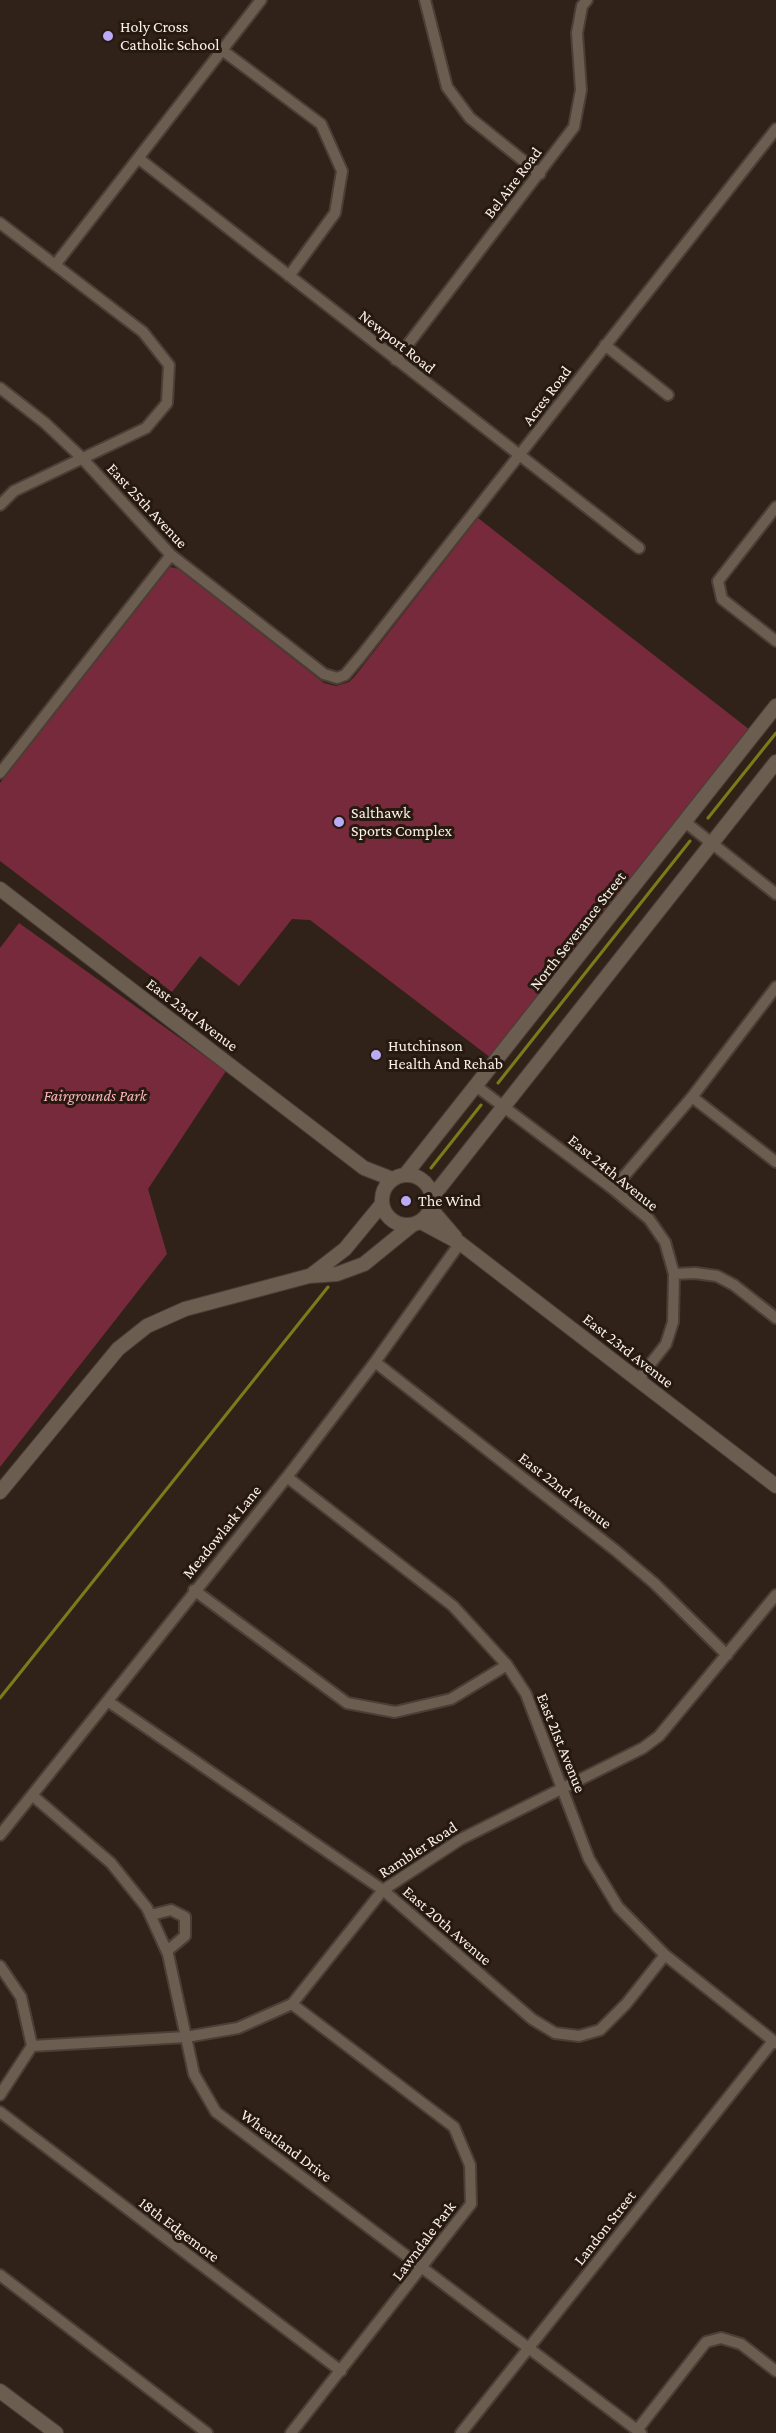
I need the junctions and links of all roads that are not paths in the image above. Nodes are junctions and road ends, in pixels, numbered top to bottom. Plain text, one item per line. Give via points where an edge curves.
1 (261, 0) edge
2 (424, 0) edge
3 (587, 0) edge
4 (222, 50) junction
5 (776, 129) edge
6 (138, 158) junction
7 (540, 174) junction
8 (0, 223) edge
9 (55, 265) junction
10 (289, 276) junction
11 (604, 345) junction
12 (396, 360) junction
13 (0, 388) edge
14 (668, 395) dead end
15 (520, 456) junction
16 (81, 457) junction
17 (0, 505) edge
18 (776, 507) edge
19 (639, 548) dead end
20 (171, 555) junction
21 (776, 641) edge
22 (337, 678) joint
23 (776, 706) edge
24 (776, 762) edge
25 (0, 773) edge
26 (685, 822) junction
27 (712, 843) junction
28 (0, 890) edge
29 (776, 894) edge
30 (776, 987) edge
31 (476, 1086) junction
32 (692, 1097) junction
33 (502, 1107) junction
34 (776, 1162) edge
35 (364, 1168) junction
36 (399, 1177) junction
37 (613, 1189) junction
38 (382, 1201) junction
39 (432, 1202) junction
40 (417, 1224) junction
41 (460, 1243) junction
42 (674, 1274) junction
43 (309, 1276) junction
44 (776, 1318) edge
45 (375, 1362) junction
46 (638, 1380) junction
47 (287, 1477) junction
48 (776, 1486) edge
49 (0, 1492) edge
50 (194, 1590) junction
51 (776, 1595) edge
52 (727, 1655) junction
53 (507, 1665) junction
54 (109, 1702) junction
55 (563, 1788) junction
56 (32, 1795) junction
57 (0, 1835) edge
58 (383, 1890) junction
59 (150, 1914) junction
60 (167, 1951) junction
61 (665, 1955) junction
62 (0, 1966) edge
63 (292, 2004) junction
64 (186, 2037) junction
65 (774, 2042) edge
66 (32, 2046) junction
67 (0, 2095) edge
68 (0, 2112) edge
69 (423, 2268) junction
70 (0, 2275) edge
71 (529, 2347) junction
72 (341, 2371) junction
73 (776, 2371) edge
74 (0, 2391) edge
75 (639, 2432) edge
76 (56, 2433) edge
77 (207, 2433) edge
78 (291, 2433) edge
79 (461, 2433) edge

1 - 4 street
2 - 7 street via 447,87 470,118
3 - 7 street, Bel Aire Road via 582,6 577,33 581,90 574,127
4 - 6 street
4 - 10 street via 321,124 342,171 335,213
5 - 11 street, Acres Road
6 - 9 street
6 - 10 street, Newport Road
7 - 12 street, Bel Aire Road
8 - 9 street
9 - 16 street via 142,332 169,365 167,403 146,428
10 - 12 street, Newport Road
11 - 14 street
11 - 15 street, Acres Road
12 - 15 street, Newport Road
13 - 16 street, East 25th Avenue
15 - 19 street, Newport Road
15 - 22 street, Acres Road via 361,656 345,675
16 - 17 street via 14,491
16 - 20 street, East 25th Avenue
18 - 21 street via 718,581 722,599
20 - 22 street, East 25th Avenue via 324,674
20 - 25 street
23 - 26 street, North Severance Street
24 - 27 street
26 - 27 street
26 - 31 street, North Severance Street
27 - 29 street
27 - 33 street
28 - 35 street, East 23rd Avenue
30 - 32 street
31 - 33 street, East 24th Avenue
31 - 36 street, North Severance Street
32 - 34 street
32 - 37 street
33 - 37 street, East 24th Avenue
33 - 39 street
35 - 36 street, East 23rd Avenue
35 - 38 street, East 23rd Avenue
36 - 38 street via 385,1188
36 - 39 street via 420,1178 426,1183
37 - 42 street, East 24th Avenue via 659,1232
38 - 40 street via 393,1221
38 - 43 street via 345,1249
39 - 40 street
39 - 41 street, East 23rd Avenue
40 - 41 street, East 23rd Avenue
40 - 43 street via 364,1264 337,1274
41 - 45 street, Meadowlark Lane
41 - 46 street, East 23rd Avenue
42 - 44 street via 709,1274 725,1279
42 - 46 street, East 24th Avenue via 673,1322 666,1344
43 - 49 street via 185,1309 147,1326 118,1349
45 - 47 street, Meadowlark Lane
45 - 52 street, East 22nd Avenue via 615,1550
46 - 48 street, East 23rd Avenue
47 - 50 street, Meadowlark Lane
47 - 53 street, East 21st Avenue via 453,1606
50 - 53 street via 347,1704 395,1712 451,1699
50 - 54 street, Meadowlark Lane
51 - 52 street, Rambler Road
52 - 55 street, Rambler Road via 659,1736
53 - 55 street, East 21st Avenue via 526,1694
54 - 56 street, Meadowlark Lane
54 - 58 street, East 20th Avenue
55 - 58 street, Rambler Road via 461,1839
55 - 61 street, East 21st Avenue via 590,1858 618,1906
56 - 57 street, Meadowlark Lane
56 - 59 street, Wheatland Drive via 111,1863
58 - 61 street, East 20th Avenue via 532,2019 555,2033 579,2036 600,2030
58 - 63 street, Rambler Road
59 - 60 street, Wheatland Drive
59 - 60 street via 171,1910 185,1917 185,1936
60 - 64 street, Wheatland Drive
61 - 65 street, East 21st Avenue
62 - 66 street via 21,1997
63 - 64 street, Rambler Road via 238,2028
63 - 69 street, Lawndale Park via 454,2127 471,2165 471,2204
64 - 66 street, Rambler Road
64 - 69 street, Wheatland Drive via 194,2074 216,2112
65 - 71 street, Landon Street
66 - 67 street
68 - 72 street, 18th Edgemore
69 - 71 street, Wheatland Drive
69 - 72 street, Lawndale Park
70 - 77 street
71 - 75 street, Wheatland Drive
71 - 79 street, Landon Street
72 - 78 street, Lawndale Park
73 - 75 street via 741,2344 721,2338 706,2342
74 - 76 street

